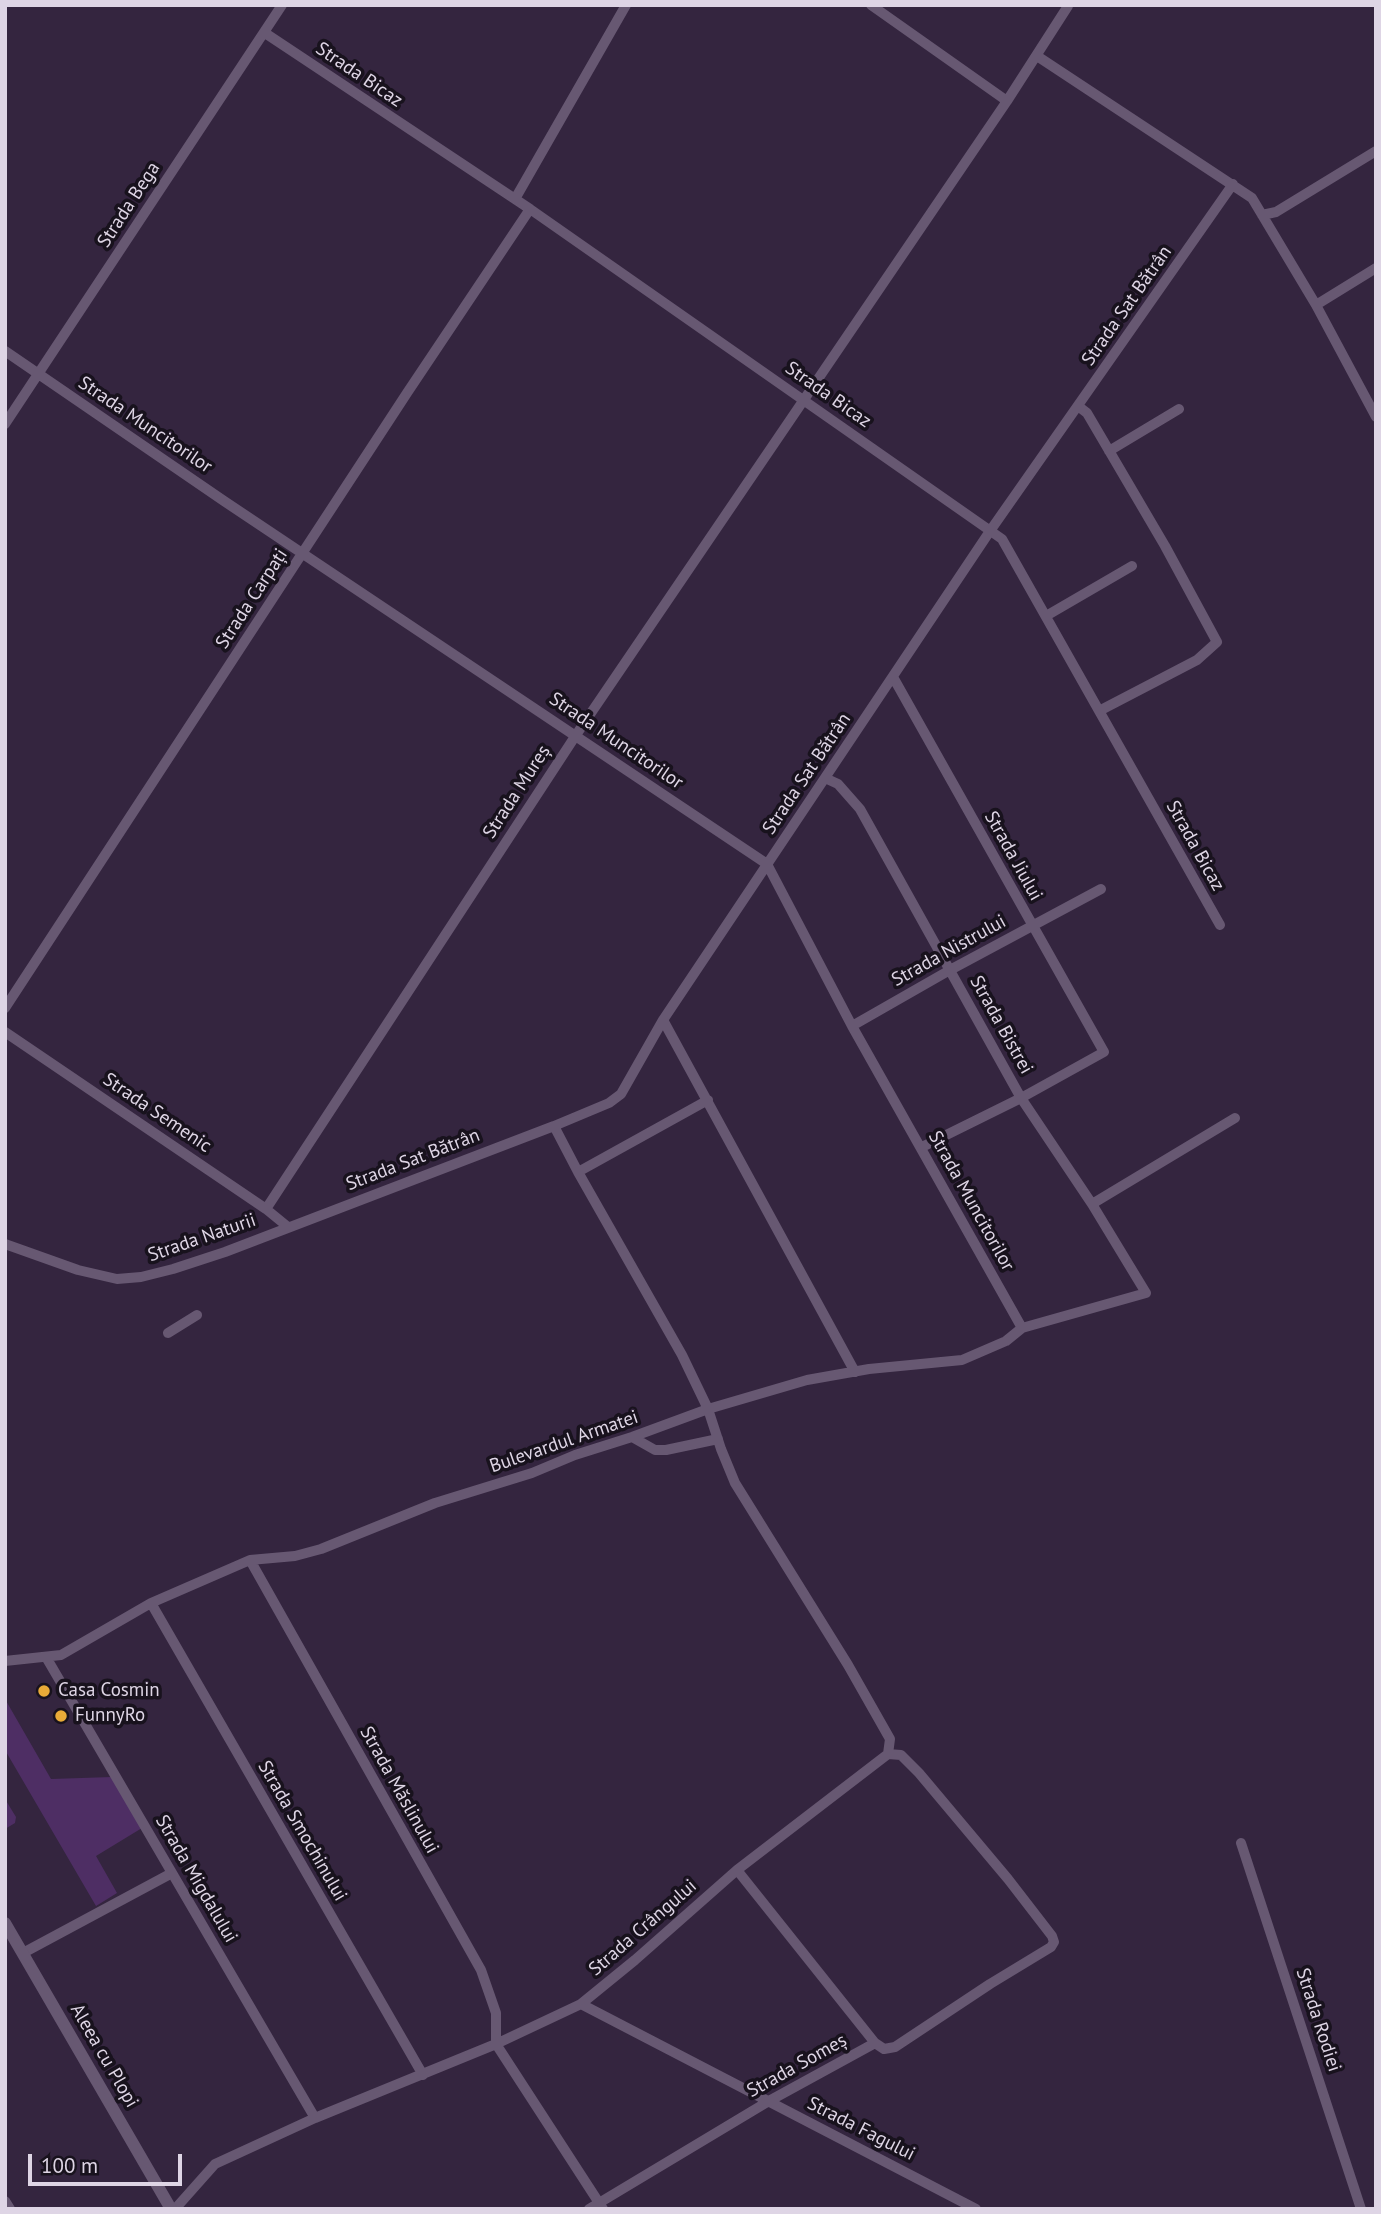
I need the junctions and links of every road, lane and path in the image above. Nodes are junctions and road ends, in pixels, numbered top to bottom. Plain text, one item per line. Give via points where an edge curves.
1 (282, 5) edge
2 (626, 5) edge
3 (871, 5) edge
4 (1068, 6) edge
5 (265, 33) junction
6 (1037, 56) junction
7 (1007, 101) junction
8 (1376, 151) edge
9 (1234, 184) junction
10 (514, 199) junction
11 (530, 209) junction
12 (1262, 215) junction
13 (1376, 268) edge
14 (1315, 305) junction
15 (5, 351) edge
16 (39, 373) junction
17 (1376, 389) edge
18 (1364, 396) junction
19 (803, 399) junction
20 (1078, 406) junction
21 (1179, 409) dead end
22 (1376, 417) edge
23 (5, 424) edge
24 (1109, 451) junction
25 (990, 531) junction
26 (303, 553) junction
27 (1132, 566) dead end
28 (1046, 617) junction
29 (893, 677) junction
30 (1099, 711) junction
31 (576, 735) junction
32 (825, 778) junction
33 (767, 864) junction
34 (1101, 889) dead end
35 (1220, 925) dead end
36 (1032, 926) junction
37 (950, 970) junction
38 (5, 1008) edge
39 (663, 1020) junction
40 (852, 1026) junction
41 (5, 1031) edge
42 (1021, 1098) junction
43 (708, 1100) junction
44 (1235, 1118) dead end
45 (554, 1126) junction
46 (922, 1147) junction
47 (578, 1172) junction
48 (1092, 1204) junction
49 (266, 1209) junction
50 (288, 1227) junction
51 (5, 1244) edge
52 (1146, 1293) joint
53 (197, 1315) dead end
54 (1022, 1328) junction
55 (168, 1333) dead end
56 (855, 1372) junction
57 (708, 1409) junction
58 (632, 1437) junction
59 (718, 1439) junction
60 (250, 1560) junction
61 (151, 1603) junction
62 (46, 1657) junction
63 (5, 1661) edge
64 (888, 1754) junction
65 (1241, 1843) dead end
66 (737, 1870) junction
67 (172, 1873) junction
68 (5, 1923) edge
69 (23, 1953) junction
70 (581, 2004) junction
71 (875, 2043) junction
72 (496, 2044) junction
73 (423, 2075) junction
74 (769, 2101) junction
75 (316, 2118) junction
76 (5, 2200) edge
77 (601, 2206) edge
78 (10, 2209) edge
79 (173, 2209) edge
80 (589, 2209) edge
81 (976, 2209) edge
82 (1361, 2209) edge

1 - 5 street, Strada Bega
2 - 10 street
3 - 7 street
4 - 6 street, Strada Mureș
5 - 10 street, Strada Bicaz
5 - 16 street, Strada Bega
6 - 7 street, Strada Mureș
6 - 9 street
7 - 19 street, Strada Mureș
8 - 12 street via 1276,212
9 - 12 street via 1252,198
9 - 20 street, Strada Sat Bătrân
10 - 11 street, Strada Bicaz
11 - 19 street, Strada Bicaz
11 - 26 street, Strada Carpați
12 - 14 street
13 - 14 street
14 - 18 street
15 - 16 street, Strada Muncitorilor
16 - 23 street, Strada Bega
16 - 26 street, Strada Muncitorilor
17 - 18 street
18 - 22 street
19 - 25 street, Strada Bicaz
19 - 31 street, Strada Mureș
20 - 24 street
20 - 25 street, Strada Sat Bătrân
21 - 24 street
24 - 30 street via 1216,642 1197,660
25 - 28 street, Strada Bicaz via 1002,539
25 - 29 street, Strada Sat Bătrân
26 - 31 street, Strada Muncitorilor
26 - 38 street, Strada Carpați
27 - 28 street
28 - 30 street, Strada Bicaz
29 - 32 street, Strada Sat Bătrân
29 - 36 street, Strada Jiului
30 - 35 street, Strada Bicaz
31 - 33 street, Strada Muncitorilor
31 - 49 street, Strada Mureș
32 - 33 street, Strada Sat Bătrân
32 - 37 street, Strada Bistrei via 838,784 860,808
33 - 39 street, Strada Sat Bătrân
33 - 40 street, Strada Muncitorilor
34 - 36 street, Strada Nistrului
36 - 37 street, Strada Nistrului
36 - 42 street, Strada Jiului via 1104,1052
37 - 40 street, Strada Nistrului
37 - 42 street, Strada Bistrei
39 - 43 street
39 - 45 street, Strada Sat Bătrân via 621,1094
40 - 46 street, Strada Muncitorilor
41 - 49 street, Strada Semenic
42 - 46 street
42 - 48 street, Strada Bistrei
43 - 47 street
43 - 56 street
44 - 48 street
45 - 47 street
45 - 50 street, Strada Sat Bătrân
46 - 54 street, Strada Muncitorilor
47 - 57 street via 682,1354
48 - 52 street, Strada Bistrei
49 - 50 street, Strada Semenic
50 - 51 street, Strada Naturii via 173,1269 117,1279
52 - 54 street, Bulevardul Armatei
53 - 55 street
54 - 56 street, Bulevardul Armatei via 1006,1341 962,1360
56 - 57 street, Bulevardul Armatei via 787,1385
57 - 58 street, Bulevardul Armatei
57 - 59 street
58 - 59 street via 654,1450
58 - 60 street, Bulevardul Armatei via 435,1503 321,1549
59 - 64 street via 736,1483 890,1739
60 - 61 street, Bulevardul Armatei
60 - 72 street, Strada Măslinului via 481,1970 496,2013
61 - 62 street, Bulevardul Armatei via 61,1655
61 - 73 street, Strada Smochinului
62 - 63 street, Bulevardul Armatei
62 - 67 street, Strada Migdalului
64 - 66 street, Strada Crângului
64 - 71 street, Strada Someș via 901,1755 919,1773 1054,1942 895,2047 884,2049
65 - 82 street, Strada Rodiei
66 - 70 street, Strada Crângului
66 - 71 street
67 - 69 street
67 - 75 street, Strada Migdalului
68 - 69 street, Aleea cu Plopi
69 - 79 street, Aleea cu Plopi
70 - 72 street, Strada Crângului
70 - 74 street, Strada Fagului
71 - 74 street, Strada Someș
72 - 73 street, Strada Crângului
72 - 77 street
73 - 75 street, Strada Crângului
74 - 77 street, Strada Someș
74 - 81 street, Strada Fagului
75 - 79 street, Strada Crângului via 215,2164
76 - 78 street
77 - 80 street, Strada Someș

